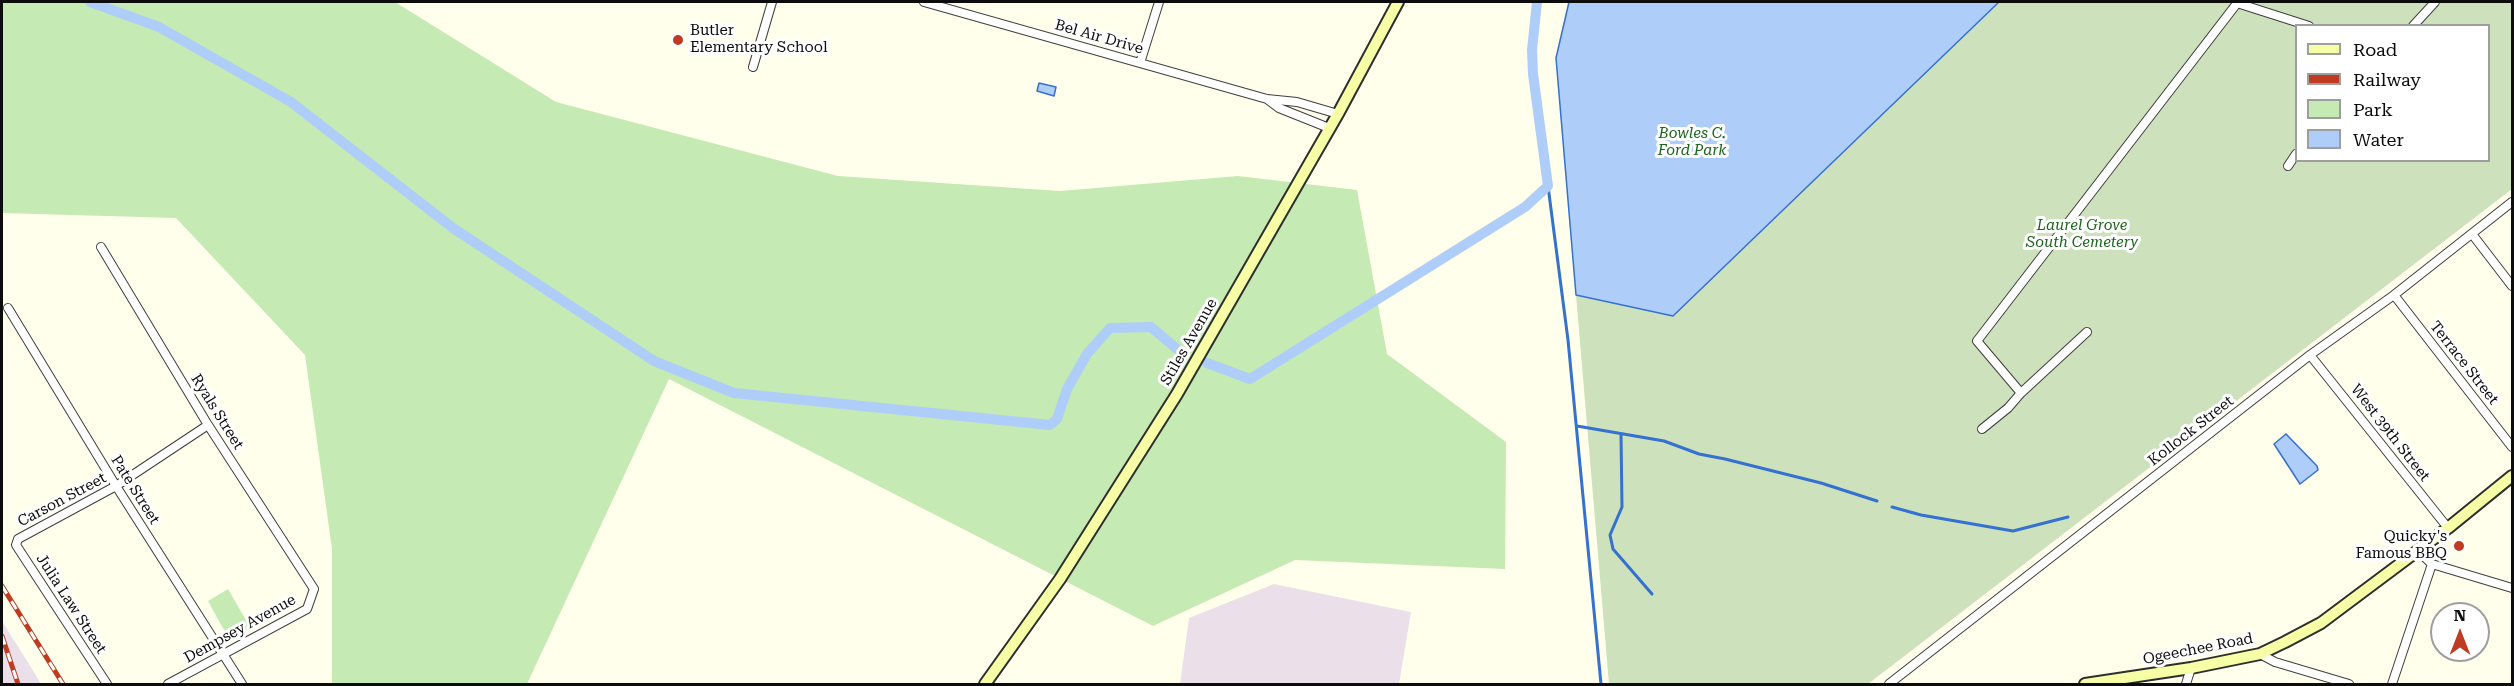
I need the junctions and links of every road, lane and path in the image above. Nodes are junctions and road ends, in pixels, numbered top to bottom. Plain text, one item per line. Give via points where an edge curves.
1 (772, 2) edge
2 (924, 2) edge
3 (1159, 2) edge
4 (1398, 2) edge
5 (2237, 2) edge
6 (2435, 2) edge
7 (2303, 24) edge
8 (2415, 24) edge
9 (1140, 63) junction
10 (753, 67) dead end
11 (1267, 99) junction
12 (1338, 114) junction
13 (1329, 128) junction
14 (2295, 156) edge
15 (2288, 166) dead end
16 (2512, 202) edge
17 (2472, 234) junction
18 (101, 246) dead end
19 (2512, 286) edge
20 (2394, 295) junction
21 (8, 308) dead end
22 (2086, 332) dead end
23 (2310, 355) junction
24 (2021, 393) junction
25 (208, 425) junction
26 (1982, 429) dead end
27 (2512, 447) edge
28 (2512, 476) edge
29 (116, 486) junction
30 (2448, 528) junction
31 (18, 538) joint
32 (2417, 550) junction
33 (2432, 564) junction
34 (314, 588) joint
35 (2512, 588) edge
36 (222, 653) junction
37 (2260, 654) junction
38 (2191, 668) junction
39 (106, 684) edge
40 (168, 684) edge
41 (242, 684) edge
42 (985, 684) edge
43 (1889, 684) edge
44 (2085, 684) edge
45 (2186, 684) edge
46 (2349, 684) edge
47 (2391, 684) edge

1 - 10 street
2 - 9 street, Bel Air Drive
3 - 9 street
4 - 12 street, Stiles Avenue
5 - 7 street
5 - 24 street via 1977,341
6 - 8 street
9 - 11 street, Bel Air Drive
11 - 12 street, Bel Air Drive via 1302,103
11 - 13 street, Bel Air Drive via 1279,108
12 - 13 street, Stiles Avenue
13 - 42 street, Stiles Avenue via 1170,404 1060,579
14 - 15 street
16 - 17 street, Kollock Street
17 - 19 street
17 - 20 street, Kollock Street
18 - 25 street, Ryals Street
20 - 23 street, Kollock Street
20 - 27 street, Terrace Street
21 - 29 street, Pate Street
22 - 24 street
23 - 30 street, West 39th Street
23 - 43 street, Kollock Street
24 - 26 street
25 - 29 street, Carson Street
25 - 34 street, Ryals Street
28 - 30 street, Ogeechee Road
29 - 31 street, Carson Street
29 - 36 street, Pate Street
30 - 32 street, Ogeechee Road
31 - 39 street, Julia Law Street via 16,545
32 - 33 street
32 - 37 street, Ogeechee Road via 2321,623
33 - 35 street
33 - 47 street
34 - 36 street, Dempsey Avenue via 307,609
36 - 40 street, Dempsey Avenue
36 - 41 street, Pate Street
37 - 38 street, Ogeechee Road
37 - 46 street via 2275,663
38 - 44 street, Ogeechee Road
38 - 45 street

